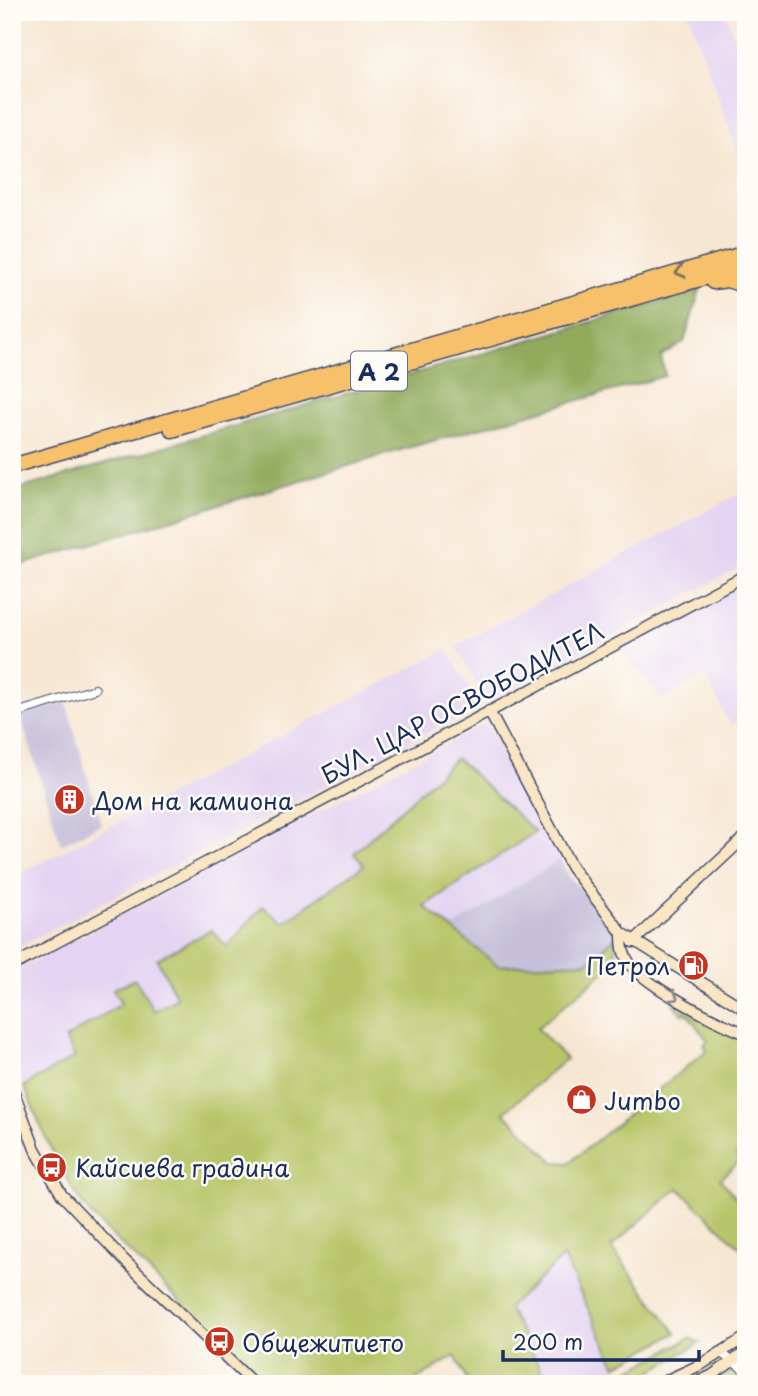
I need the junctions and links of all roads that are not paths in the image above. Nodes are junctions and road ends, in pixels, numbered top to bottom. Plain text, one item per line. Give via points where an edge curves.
1 (743, 256) edge
2 (746, 286) edge
3 (621, 302) junction
4 (12, 466) edge
5 (12, 475) edge
6 (746, 575) edge
7 (95, 689) dead end
8 (489, 711) junction
9 (12, 714) edge
10 (746, 836) edge
11 (622, 933) junction
12 (636, 939) junction
13 (624, 952) junction
14 (12, 966) edge
15 (746, 1010) edge
16 (746, 1034) edge
17 (12, 1087) edge
18 (746, 1338) edge
19 (746, 1352) edge
20 (721, 1353) junction
21 (731, 1362) junction
22 (746, 1371) edge
23 (254, 1384) edge
24 (659, 1384) edge
25 (694, 1384) edge

1 - 3 highway, A 2
1 -> 4 highway, A 2
2 - 3 highway via 722,280 632,305
3 - 5 highway, A 2
6 - 8 street, БУЛ. ЦАР ОСВОБОДИТЕЛ
7 - 9 street
8 - 11 street via 572,868
8 - 14 street, БУЛ. ЦАР ОСВОБОДИТЕЛ
10 - 12 street
11 - 12 street
11 - 13 street
12 - 13 street
12 - 15 street
13 -> 16 street via 628,962 668,995
17 - 23 street via 35,1149 62,1195
18 - 20 street
19 - 21 street
20 - 21 street
20 - 24 street
21 - 22 street
21 - 25 street

